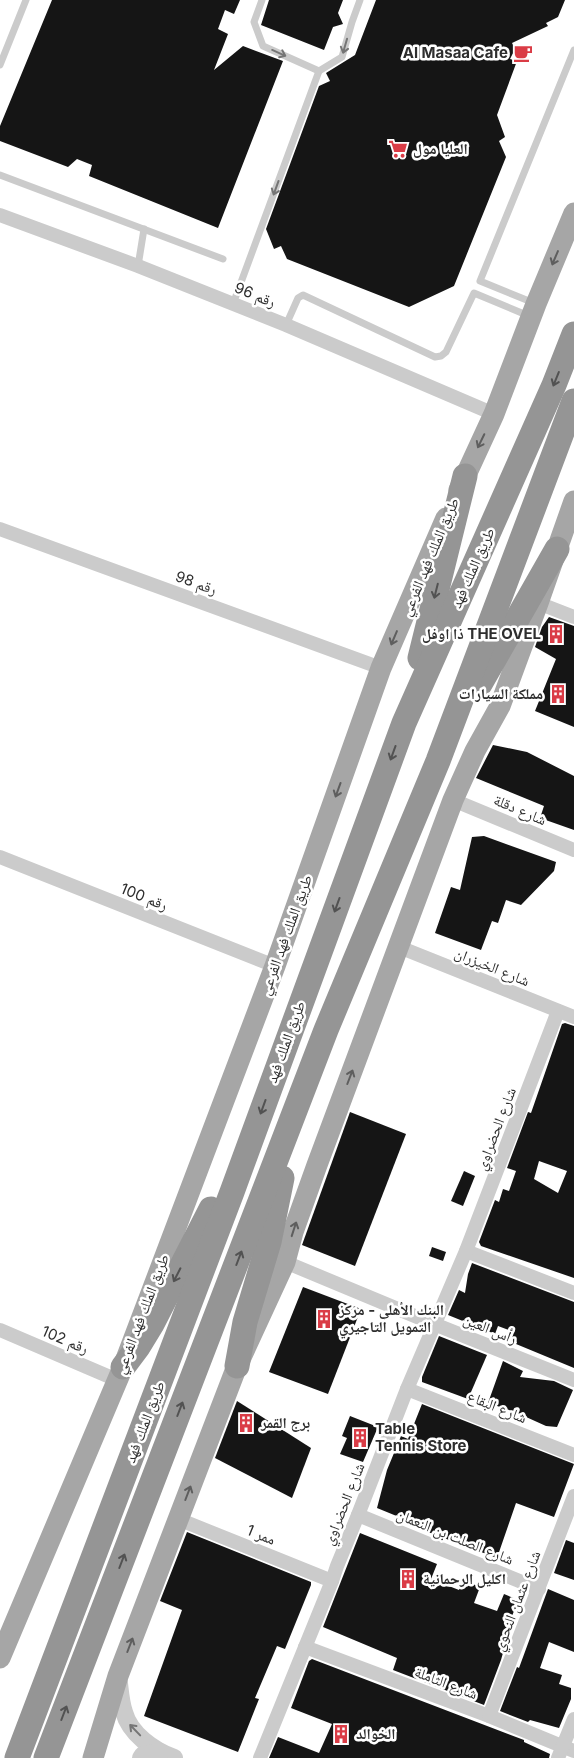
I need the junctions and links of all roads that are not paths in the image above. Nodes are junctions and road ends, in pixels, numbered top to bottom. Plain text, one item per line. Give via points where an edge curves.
1 (26, 0) edge
2 (262, 0) edge
3 (360, 0) edge
4 (574, 50) edge
5 (0, 66) edge
6 (318, 71) junction
7 (0, 175) edge
8 (574, 213) edge
9 (0, 215) edge
10 (144, 229) junction
11 (222, 259) dead end
12 (138, 266) junction
13 (480, 281) junction
14 (474, 293) junction
15 (233, 304) junction
16 (534, 311) junction
17 (286, 325) junction
18 (574, 334) edge
19 (574, 401) edge
20 (494, 414) junction
21 (465, 476) junction
22 (574, 501) edge
23 (0, 529) edge
24 (557, 549) junction
25 (538, 603) junction
26 (574, 617) edge
27 (382, 668) junction
28 (404, 723) junction
29 (438, 760) junction
30 (453, 800) junction
31 (574, 850) edge
32 (0, 857) edge
33 (399, 946) junction
34 (275, 966) junction
35 (558, 1011) junction
36 (574, 1017) edge
37 (294, 1113) junction
38 (238, 1175) junction
39 (466, 1251) junction
40 (285, 1262) junction
41 (574, 1292) edge
42 (434, 1324) junction
43 (0, 1330) edge
44 (237, 1366) junction
45 (120, 1373) junction
46 (574, 1380) edge
47 (407, 1389) junction
48 (574, 1455) edge
49 (574, 1496) edge
50 (358, 1515) junction
51 (178, 1519) junction
52 (332, 1581) junction
53 (540, 1589) junction
54 (305, 1647) junction
55 (0, 1658) edge
56 (118, 1676) junction
57 (489, 1716) junction
58 (574, 1719) edge
59 (565, 1752) edge
60 (167, 1755) edge
61 (16, 1758) edge
62 (46, 1758) edge
63 (93, 1758) edge
64 (141, 1758) edge
65 (260, 1758) edge

1 - 5 lane
2 -> 6 lane via 254,22 263,46
3 -> 6 lane via 342,56
4 - 13 lane
6 -> 15 lane
7 - 10 lane
8 -> 16 main road, طريق الملك فهد الفرعي
9 - 12 street, رقم 96
10 - 11 lane
10 - 12 lane
12 - 15 street, رقم 96
13 - 14 lane
13 - 16 lane
14 - 16 lane
14 - 17 lane via 446,352 441,356 435,357 303,295 298,298
15 - 17 street, رقم 96
16 - 20 main road, طريق الملك فهد الفرعي
17 - 20 street, رقم 96
18 -> 28 highway, طريق الملك فهد
19 - 29 highway, طريق الملك فهد
20 -> 21 main road, طريق الملك فهد الفرعي
21 -> 27 main road, طريق الملك فهد الفرعي
21 -> 28 highway
22 - 24 main road
23 - 27 street, رقم 98
24 - 25 main road
24 - 29 highway
25 - 26 street
25 - 30 main road via 500,706
27 -> 34 main road, طريق الملك فهد الفرعي
28 -> 38 highway, طريق الملك فهد
29 - 37 highway, طريق الملك فهد
30 - 31 street, شارع دقلة
30 - 33 main road
32 - 34 street, رقم 100
33 - 35 street, شارع الخيزران
40 -> 33 main road via 316,1165
34 - 45 main road, طريق الملك فهد الفرعي
35 - 36 street, شارع الخيزران
35 - 39 street, شارع الحضراوي
37 - 44 highway via 272,1229 245,1322
62 -> 37 highway, طريق الملك فهد
38 -> 45 highway via 225,1182 152,1324
38 - 61 highway, طريق الملك فهد
39 - 41 street
39 - 42 street, شارع الحضراوي
40 - 42 street, رأس العين
40 - 44 main road
42 - 46 street, رأس العين
42 - 47 street, شارع الحضراوي
43 - 45 street, رقم 102
51 -> 44 main road
45 - 55 main road, طريق الملك فهد الفرعي
47 - 48 street, شارع البقاع
47 - 50 street, شارع الحضراوي
49 - 53 street, شارع عثمان النحوي
50 - 52 street, شارع الحضراوي
50 - 53 street, شارع الصلت بن النعمان
51 - 52 street, ممر 1
56 -> 51 main road
52 - 54 street, شارع الحضراوي
53 - 57 street, شارع عثمان النحوي
54 - 57 street, شارع الثاملة
54 - 65 street, شارع الحضراوي
60 -> 56 street via 130,1728 123,1711
56 - 63 main road
57 - 59 street, شارع الثاملة
58 - 59 street
60 - 64 street via 143,1755

